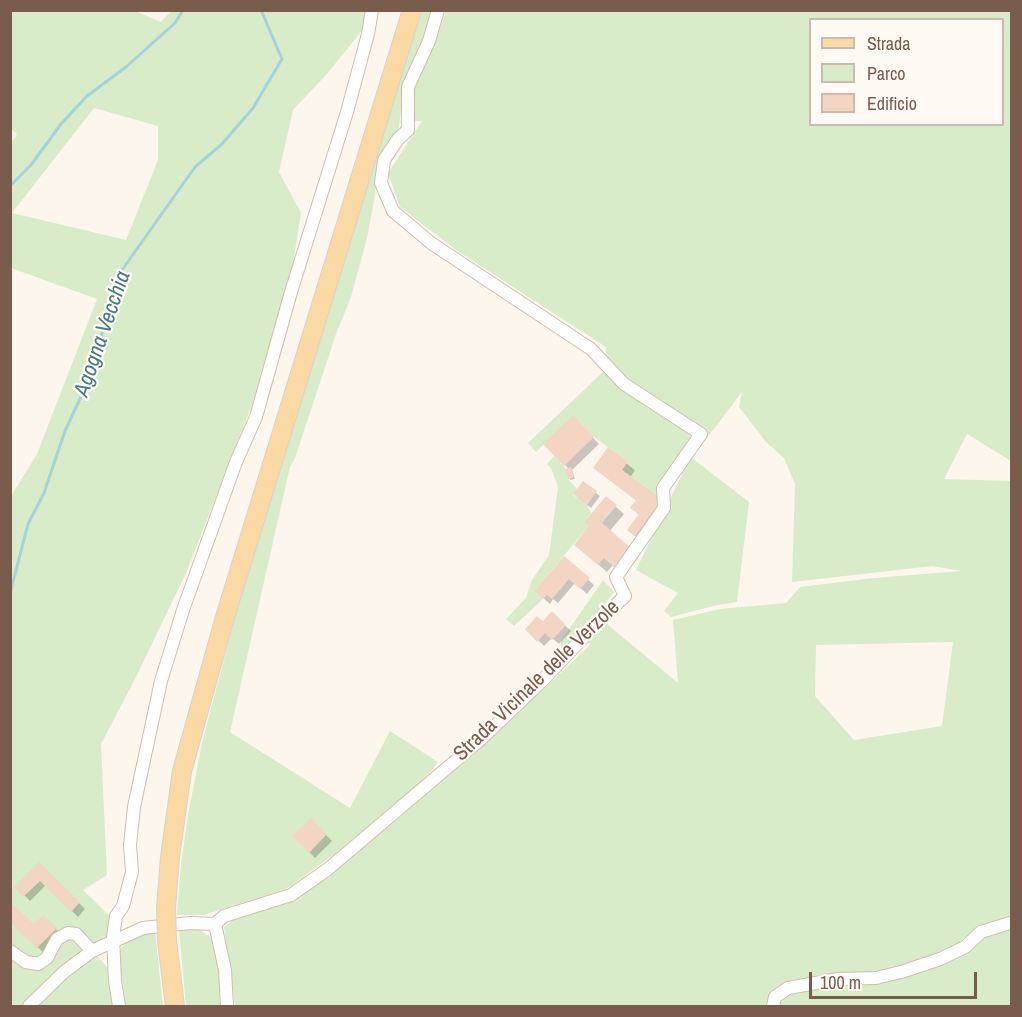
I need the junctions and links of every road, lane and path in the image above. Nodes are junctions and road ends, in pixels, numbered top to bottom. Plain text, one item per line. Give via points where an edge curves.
1 (372, 10) edge
2 (412, 10) edge
3 (438, 10) edge
4 (215, 924) junction
5 (1010, 924) dead end
6 (114, 941) junction
7 (10, 951) edge
8 (92, 951) junction
9 (29, 1006) edge
10 (119, 1006) edge
11 (175, 1006) edge
12 (227, 1006) edge
13 (773, 1006) edge

1 - 6 street via 347,112 256,417 236,462 161,681 134,807 132,872 123,906 116,916
2 - 11 main road, bridge via 225,617 182,771 166,908
3 - 4 street, Strada Vicinale delle Verzole via 408,87 408,130 384,160 381,183 393,211 431,243 591,349 624,384 701,434 663,488 664,508 616,577 625,596 541,682 480,740 328,870 291,895 224,916
4 - 6 street via 143,928
4 - 12 street via 225,970
5 - 13 street via 981,932 965,947 901,972 788,988 775,997
6 - 8 street
6 - 10 street
7 - 8 street via 26,962 38,964 47,958 57,939 68,933 76,934
8 - 9 street

